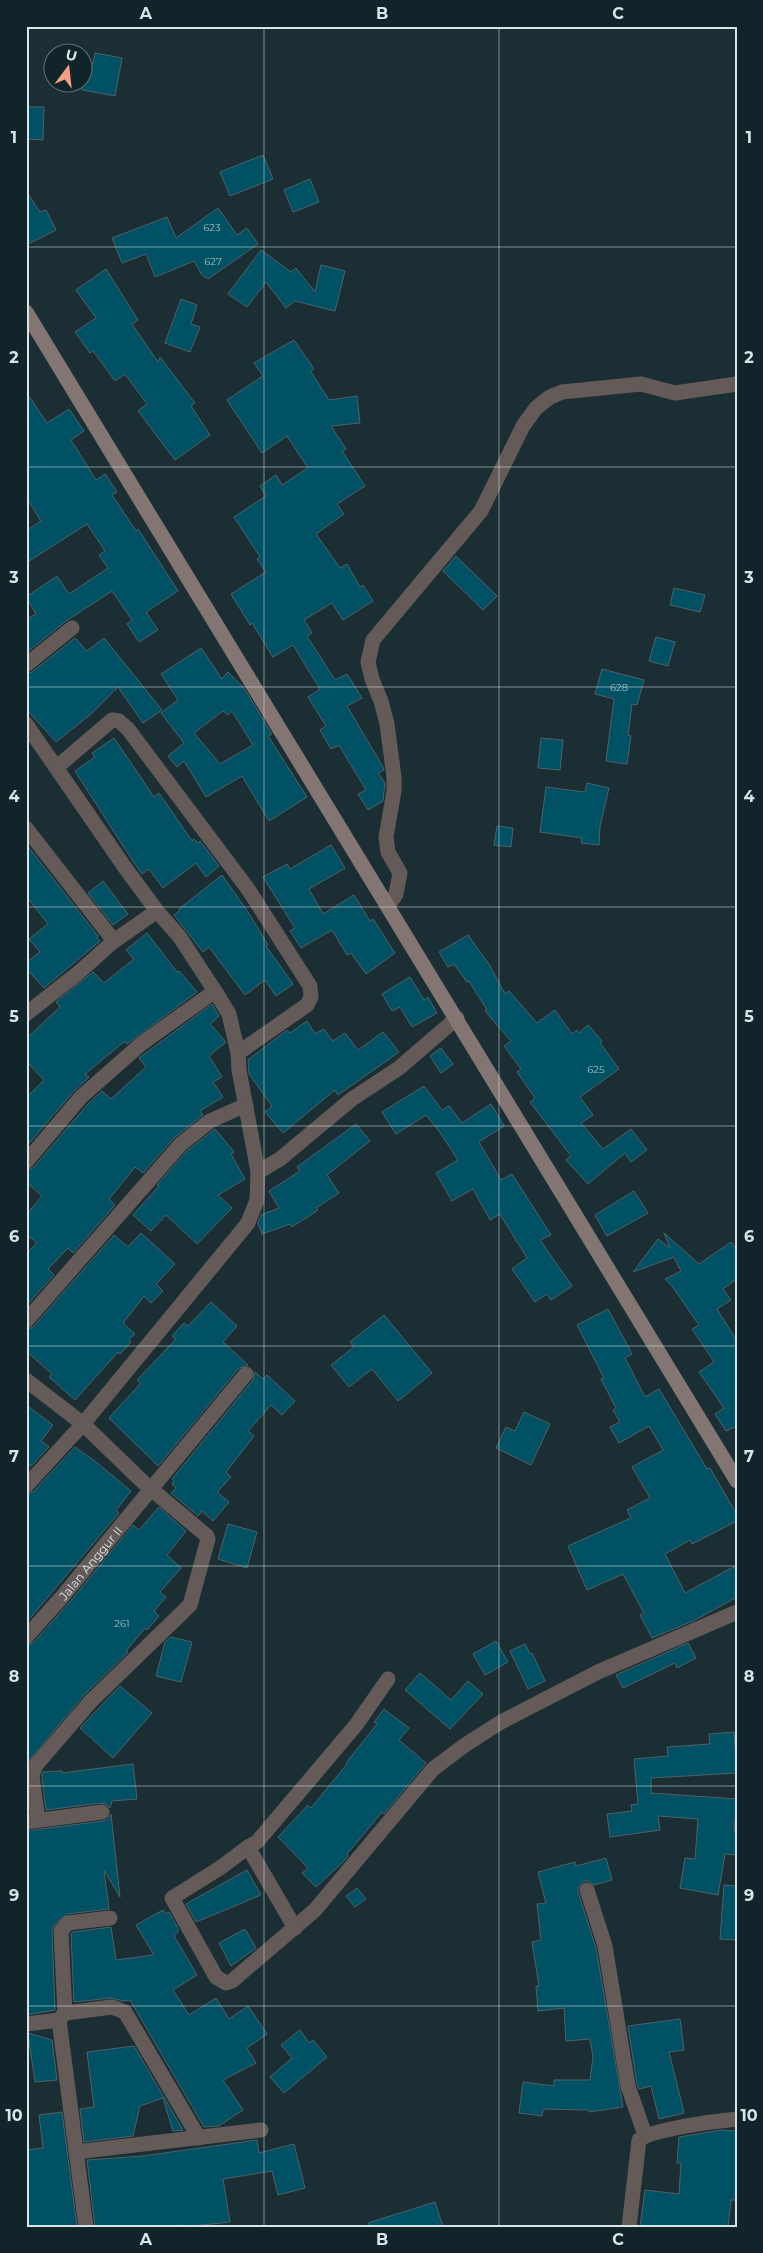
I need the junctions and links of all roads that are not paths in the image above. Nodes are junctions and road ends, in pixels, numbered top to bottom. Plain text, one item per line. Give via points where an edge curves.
1 (26, 312) edge
2 (737, 384) edge
3 (72, 628) dead end
4 (26, 665) edge
5 (26, 724) edge
6 (56, 767) junction
7 (26, 828) edge
8 (388, 906) junction
9 (157, 911) junction
10 (114, 940) junction
11 (215, 991) junction
12 (26, 1014) edge
13 (457, 1018) junction
14 (238, 1053) junction
15 (246, 1105) junction
16 (26, 1162) edge
17 (258, 1172) junction
18 (26, 1321) edge
19 (246, 1374) dead end
20 (26, 1380) edge
21 (83, 1424) junction
22 (737, 1481) edge
23 (26, 1486) edge
24 (150, 1488) junction
25 (737, 1612) edge
26 (26, 1637) edge
27 (388, 1679) dead end
28 (102, 1812) dead end
29 (32, 1821) edge
30 (248, 1847) junction
31 (586, 1890) dead end
32 (110, 1918) dead end
33 (295, 1928) junction
34 (62, 2016) junction
35 (26, 2024) edge
36 (737, 2119) edge
37 (261, 2130) dead end
38 (645, 2135) junction
39 (199, 2138) junction
40 (76, 2152) junction
41 (86, 2227) edge
42 (629, 2227) edge

1 - 8 street
2 - 8 street via 675,393 641,384 562,392 550,397 536,408 523,426 481,511 373,640 368,662 387,724 394,777 386,837 388,852 400,874 396,894
3 - 4 street
5 - 6 street
6 - 9 street
6 - 14 street via 112,720 119,721 248,888 310,986 311,997 307,1004
7 - 10 street
8 - 13 street
9 - 10 street
9 - 11 street via 179,936
10 - 12 street
11 - 14 street via 229,1014
11 - 16 street via 141,1044 81,1097
13 - 17 street via 399,1068 352,1099 280,1159
13 - 22 street
14 - 15 street
15 - 17 street
15 - 18 street via 210,1121 180,1144
17 - 21 street via 257,1200 248,1222
19 - 24 street, Jalan Anggur II
20 - 21 street
21 - 23 street
21 - 24 street
24 - 26 street, Jalan Anggur II
24 - 29 street via 207,1536 190,1605 91,1701 44,1754 32,1776
25 - 33 street via 598,1672 501,1722 465,1745 433,1769 315,1910
27 - 30 street via 356,1725 257,1842
28 - 29 street
30 - 33 street
30 - 33 street via 172,1898 216,1977 226,1983 232,1981
31 - 38 street via 605,1946 628,2086
32 - 34 street via 68,1923 62,1932
34 - 35 street
34 - 39 street via 112,2007 125,2012
34 - 40 street
36 - 38 street
37 - 39 street
38 - 42 street via 639,2140
39 - 40 street
40 - 41 street

